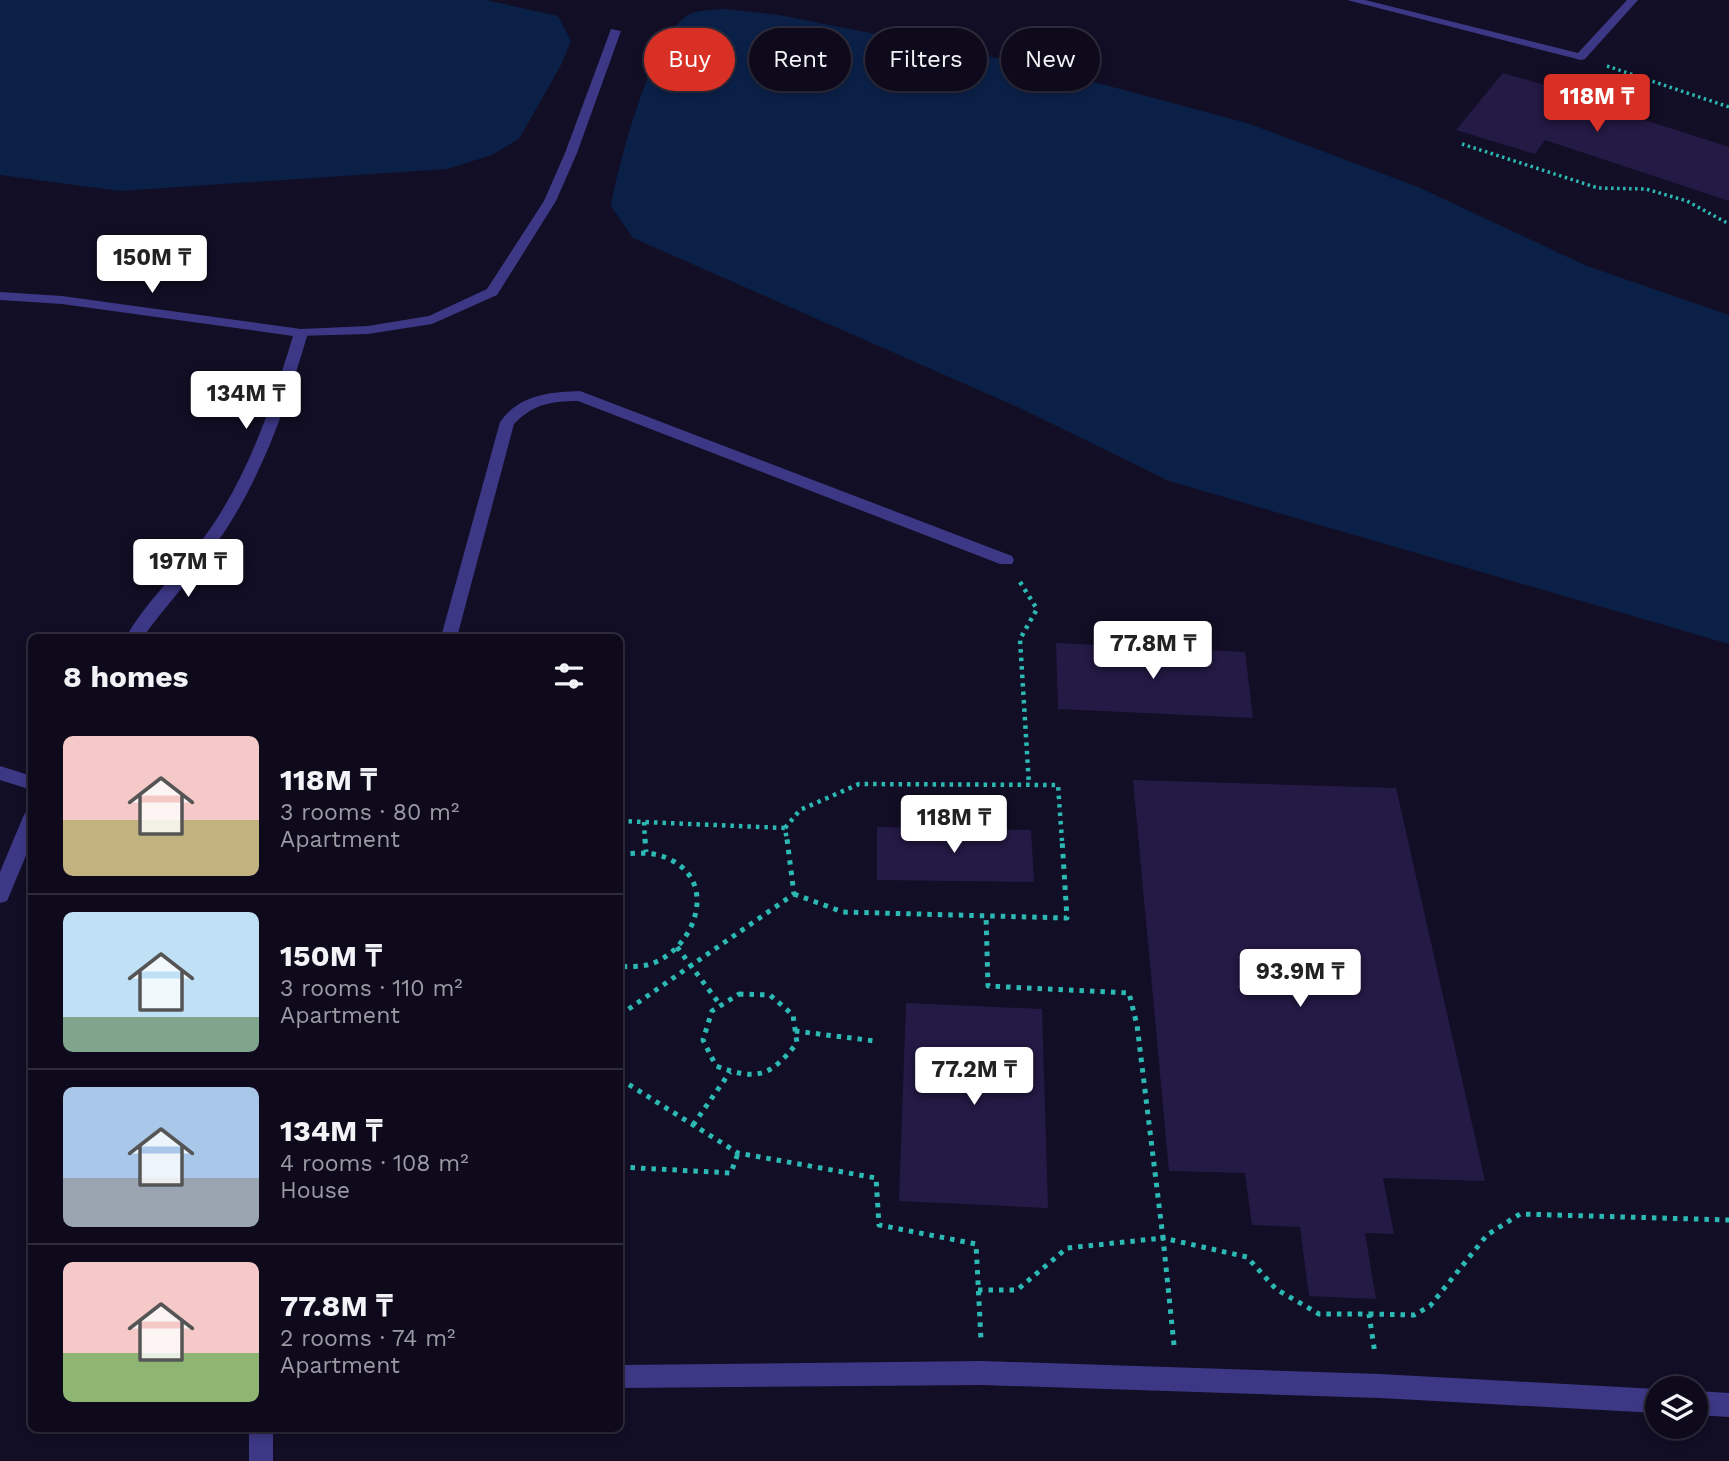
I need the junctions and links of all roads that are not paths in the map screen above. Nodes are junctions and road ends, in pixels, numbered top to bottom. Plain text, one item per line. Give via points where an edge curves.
1 (1352, 0) edge
2 (1633, 0) edge
3 (615, 31) dead end
4 (0, 296) edge
5 (301, 333) junction
6 (1006, 560) road end
7 (136, 634) edge
8 (450, 634) edge
9 (0, 773) edge
10 (28, 782) edge
11 (28, 827) edge
12 (0, 895) edge
13 (623, 1377) edge
14 (1645, 1400) edge
15 (1708, 1404) edge
16 (1729, 1405) edge
17 (261, 1432) edge
18 (261, 1461) edge

1 - 2 street via 1581,57
3 - 5 street via 550,201 492,292 432,320 369,330
4 - 5 street via 62,300
5 - 7 street via 280,399 239,494 212,538
6 - 8 street via 580,396 548,396 521,407 507,422
9 - 10 street
11 - 12 street
13 - 14 street via 982,1373
15 - 16 street
17 - 18 street

